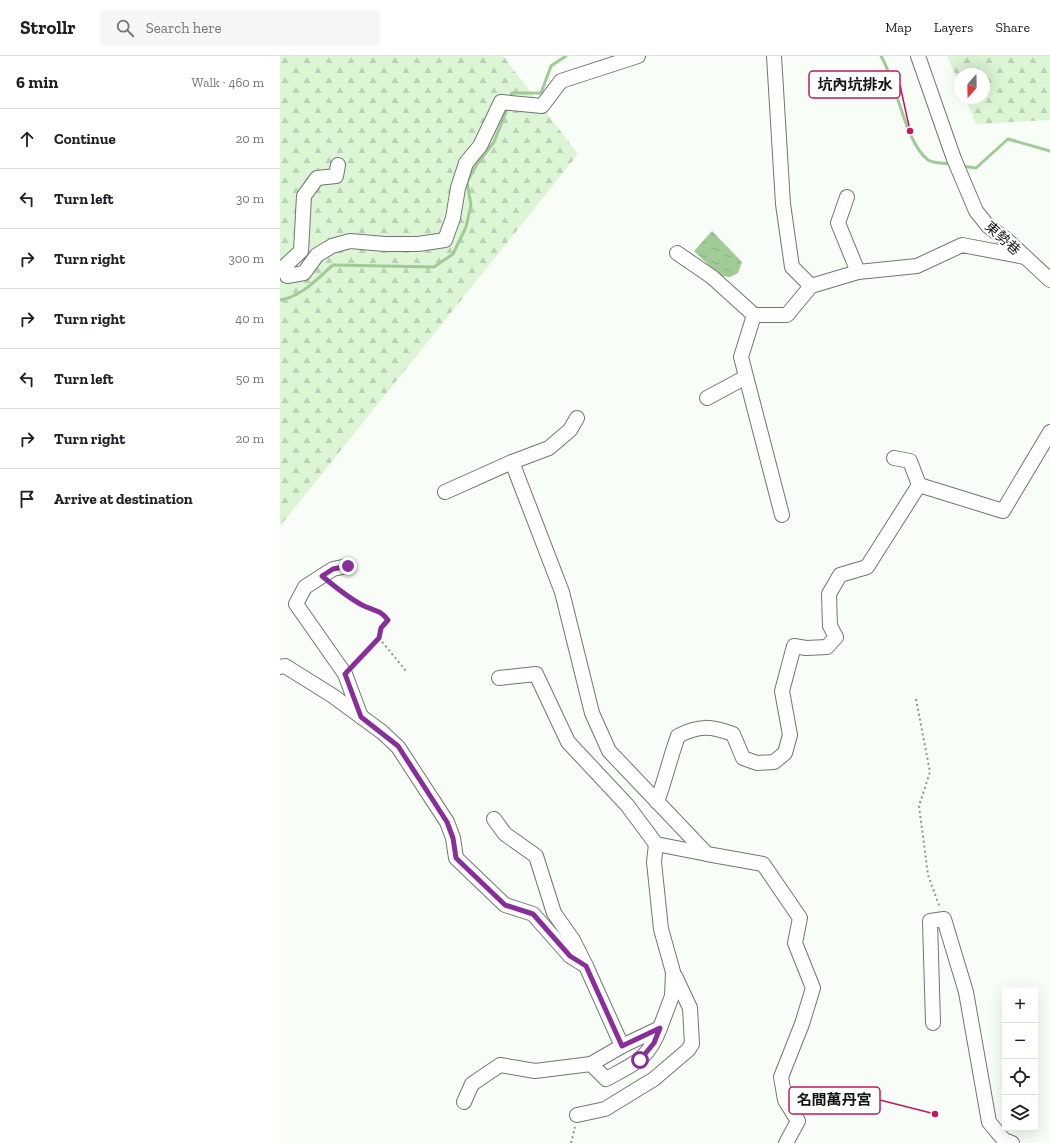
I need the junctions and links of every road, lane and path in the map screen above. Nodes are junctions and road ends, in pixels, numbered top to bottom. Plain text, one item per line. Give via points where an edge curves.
1 (638, 56) edge
2 (774, 56) edge
3 (918, 56) edge
4 (338, 165) dead end
5 (847, 197) dead end
6 (677, 253) dead end
7 (1025, 257) junction
8 (858, 272) junction
9 (1050, 280) edge
10 (811, 286) junction
11 (754, 315) junction
12 (746, 376) junction
13 (707, 398) dead end
14 (577, 418) dead end
15 (1050, 432) edge
16 (894, 458) dead end
17 (512, 462) junction
18 (919, 485) junction
19 (445, 492) dead end
20 (782, 515) dead end
21 (348, 566) dead end
22 (322, 576) junction
23 (379, 638) junction
24 (280, 666) edge
25 (406, 671) dead end
26 (345, 674) junction
27 (499, 678) dead end
28 (916, 699) dead end
29 (361, 717) junction
30 (656, 802) junction
31 (494, 819) dead end
32 (656, 844) junction
33 (707, 854) junction
34 (944, 919) junction
35 (586, 966) junction
36 (673, 972) junction
37 (932, 1023) dead end
38 (660, 1028) junction
39 (622, 1046) junction
40 (591, 1064) junction
41 (464, 1102) dead end
42 (577, 1115) joint
43 (571, 1143) edge
44 (786, 1143) edge
45 (1012, 1143) edge

1 - 4 street via 561,81 542,106 501,102 480,146 466,163 445,240 404,244 350,241 332,246 317,255 304,273 287,276 285,266 301,251 304,196 316,178 336,176
2 - 10 street via 783,204 792,267
3 - 7 street, 東勢巷 via 956,166 976,211 988,226
5 - 8 street via 838,223
6 - 11 street via 712,277
7 - 8 street via 962,245 917,266
7 - 9 street, 東勢巷
8 - 10 street
10 - 11 street via 787,315
11 - 12 street via 741,357
12 - 13 street
12 - 20 street
14 - 17 street via 570,430 549,448
15 - 18 street via 1003,511
16 - 18 street via 910,461
17 - 19 street
17 - 30 street via 562,592 592,713 609,751
18 - 30 street via 867,567 840,574 836,581 829,594 830,626 836,637 827,647 794,646 782,691 790,735 785,753 774,762 757,763 743,758 733,734 715,727 692,729 678,736
21 - 22 street via 333,569
22 - 23 path via 362,605 381,612 388,620 381,628
22 - 26 street via 305,587 296,604
23 - 25 path
23 - 26 path
24 - 29 street via 333,696
26 - 29 street
27 - 32 street via 536,674 568,742 627,805
28 - 34 path via 930,772 919,806 928,875
29 - 35 street via 398,746 417,774 447,822 456,858 505,905 533,914 570,956
30 - 33 street
31 - 35 street via 505,834 536,856 554,912 573,940
32 - 33 street
32 - 36 street via 654,862 661,929
33 - 44 street via 763,864 800,918 795,943 813,988 802,1024 780,1077 785,1100 798,1121
34 - 37 street via 930,921
34 - 45 street via 966,992 989,1122 1004,1140
35 - 39 street
36 - 38 street via 672,996
36 - 42 street via 690,1008 692,1044 688,1050 654,1078 605,1109
38 - 39 street
38 - 40 street via 654,1043 640,1060 606,1079
39 - 40 street
40 - 41 street via 535,1071 500,1065 472,1084
42 - 43 path

